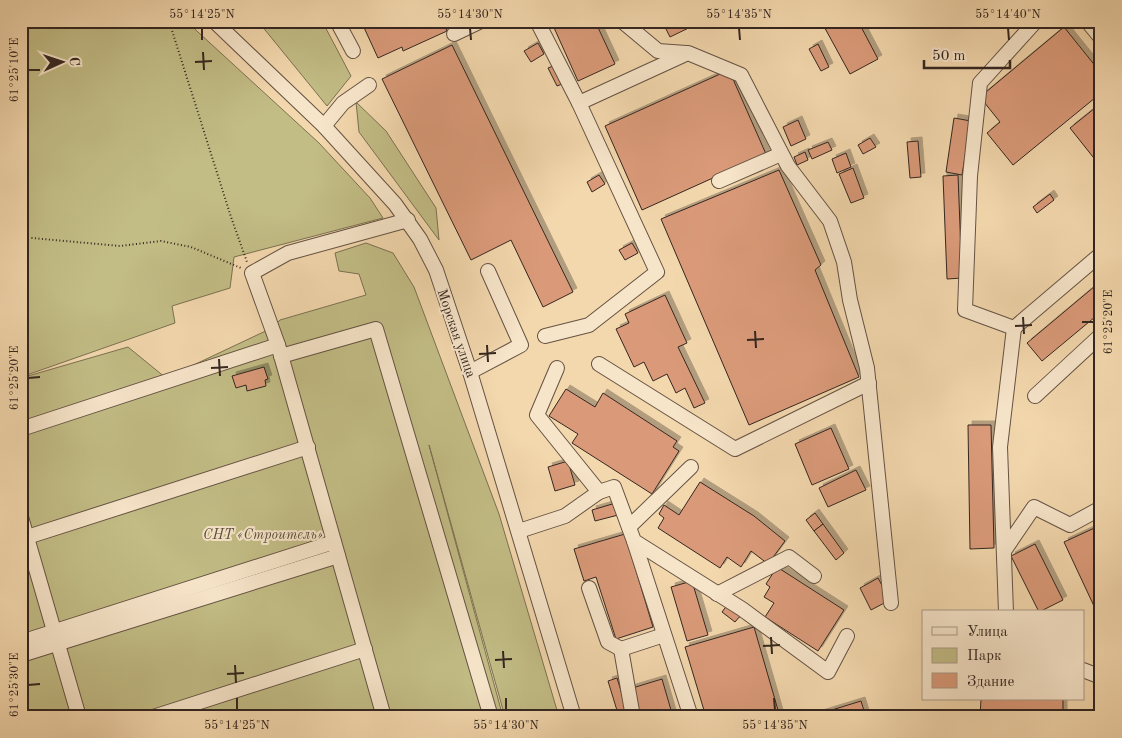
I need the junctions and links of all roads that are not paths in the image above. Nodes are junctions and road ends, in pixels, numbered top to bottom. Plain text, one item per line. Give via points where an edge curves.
1 (214, 21) edge
2 (337, 21) edge
3 (481, 21) edge
4 (537, 21) edge
5 (622, 21) edge
6 (1036, 21) edge
7 (1087, 21) edge
8 (454, 34) dead end
9 (1101, 38) edge
10 (353, 51) dead end
11 (688, 54) junction
12 (369, 85) dead end
13 (579, 103) junction
14 (324, 126) junction
15 (781, 154) junction
16 (718, 181) dead end
17 (408, 220) junction
18 (1101, 254) edge
19 (488, 271) dead end
20 (1014, 328) junction
21 (1101, 335) edge
22 (545, 336) dead end
23 (280, 350) junction
24 (599, 364) dead end
25 (557, 368) dead end
26 (470, 372) junction
27 (869, 383) junction
28 (1035, 396) dead end
29 (21, 429) edge
30 (308, 447) junction
31 (691, 467) dead end
32 (599, 492) junction
33 (1101, 508) edge
34 (21, 517) edge
35 (629, 527) junction
36 (519, 531) junction
37 (24, 538) edge
38 (634, 541) junction
39 (334, 542) junction
40 (1004, 551) junction
41 (338, 556) junction
42 (814, 576) dead end
43 (589, 588) dead end
44 (717, 594) junction
45 (891, 603) dead end
46 (1006, 610) edge
47 (664, 635) junction
48 (847, 636) dead end
49 (56, 638) junction
50 (21, 642) edge
51 (364, 648) junction
52 (621, 649) junction
53 (21, 655) edge
54 (1084, 670) edge
55 (1101, 677) edge
56 (79, 717) edge
57 (153, 717) edge
58 (384, 717) edge
59 (491, 717) edge
60 (574, 717) edge
61 (633, 717) edge
62 (691, 717) edge

1 - 14 street, Морская улица
2 - 10 street
3 - 8 street
4 - 13 street
5 - 11 street via 658,51
6 - 20 street via 980,83 970,176 965,310
7 - 9 street
11 - 13 street
11 - 15 street via 741,75
12 - 14 street via 343,104
13 - 22 street via 657,272 588,325
14 - 17 street, Морская улица
15 - 16 street
15 - 27 street via 830,221 844,262
17 - 23 street via 288,253 252,273
17 - 26 street, Морская улица via 436,270
18 - 20 street
19 - 26 street via 521,345
20 - 40 street via 1000,447
21 - 28 street
23 - 29 street
23 - 30 street
23 - 59 street via 376,329
24 - 27 street via 735,449
25 - 32 street via 537,415
26 - 36 street, Морская улица
27 - 45 street
30 - 37 street
30 - 39 street
31 - 35 street
32 - 35 street via 614,488
32 - 36 street via 565,516
33 - 40 street via 1070,525 1034,507
34 - 37 street
35 - 38 street
36 - 60 street, Морская улица
37 - 49 street
38 - 44 street
38 - 47 street
39 - 41 street
39 - 49 street
40 - 46 street
41 - 49 street
41 - 51 street
42 - 44 street via 789,557
43 - 52 street via 608,642
44 - 48 street via 828,672
47 - 52 street
47 - 62 street
49 - 50 street
49 - 53 street
49 - 56 street
51 - 57 street
51 - 58 street
52 - 61 street
54 - 55 street

